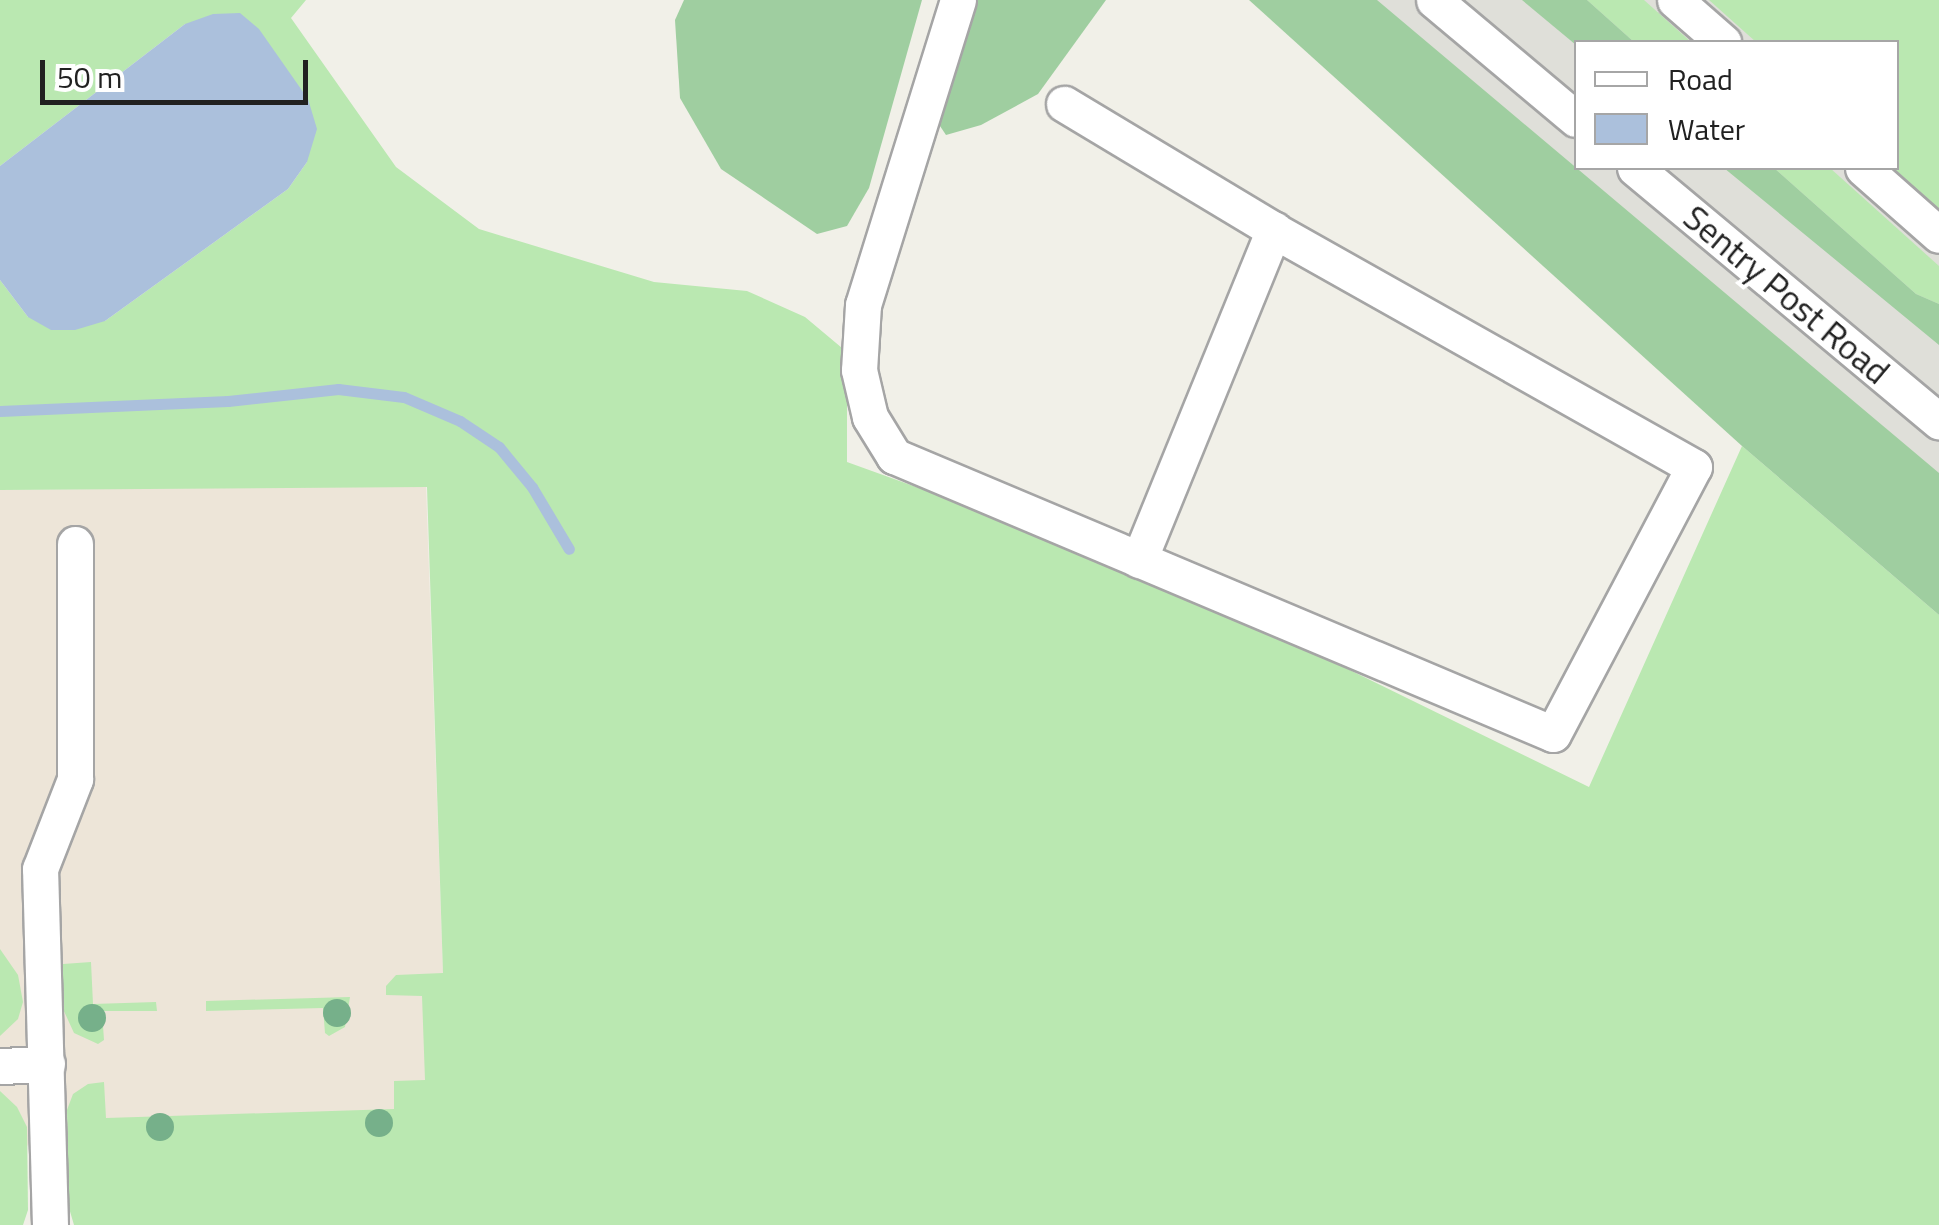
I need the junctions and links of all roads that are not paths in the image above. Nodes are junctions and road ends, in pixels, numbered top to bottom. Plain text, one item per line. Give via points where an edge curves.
1 (958, 0) edge
2 (1434, 0) edge
3 (1675, 0) edge
4 (1721, 40) edge
5 (1064, 104) dead end
6 (1574, 117) edge
7 (1637, 170) edge
8 (1866, 170) edge
9 (1274, 230) junction
10 (1939, 235) edge
11 (1939, 421) edge
12 (75, 544) dead end
13 (1139, 560) junction
14 (47, 1064) junction
15 (0, 1066) edge
16 (50, 1225) edge

1 - 13 street via 862,305 859,370 870,416 894,456
2 - 6 street
3 - 4 street
5 - 9 street
7 - 11 street, Sentry Post Road
8 - 10 street
9 - 13 street
9 - 13 street via 1694,467 1553,734
12 - 14 street via 75,778 40,870
14 - 15 street
14 - 16 street

